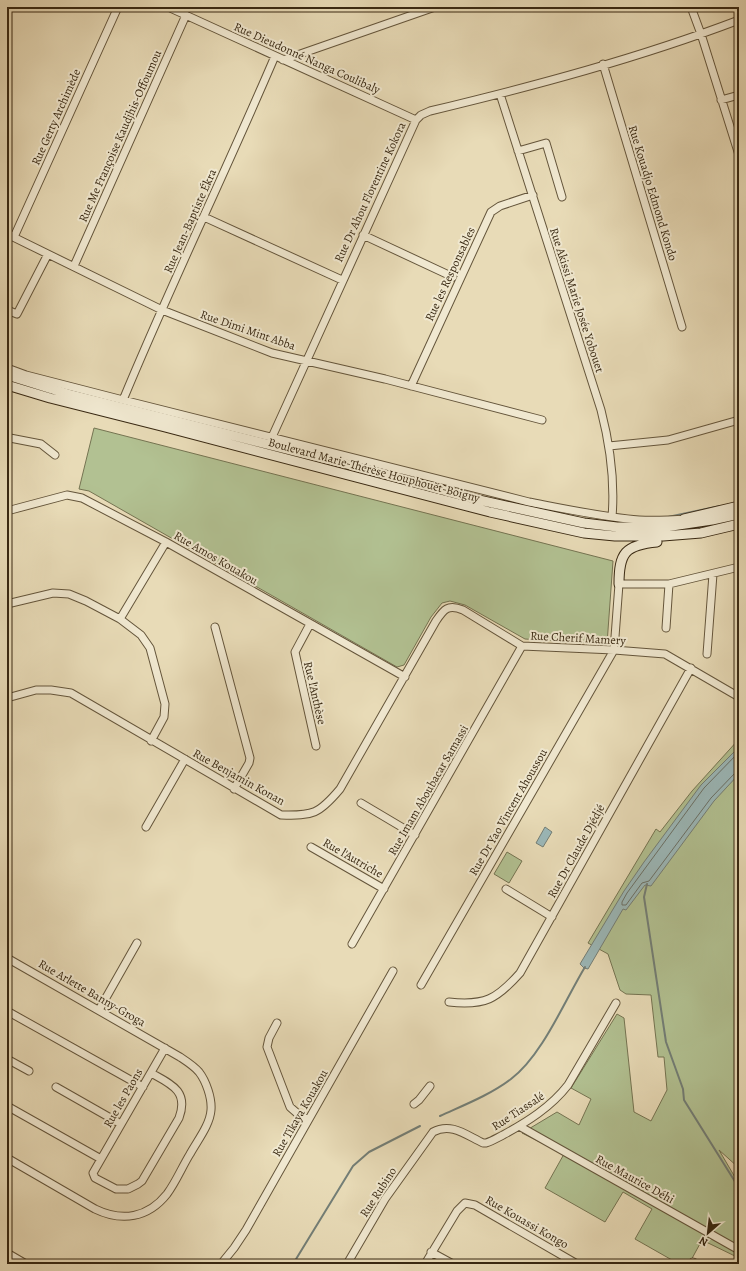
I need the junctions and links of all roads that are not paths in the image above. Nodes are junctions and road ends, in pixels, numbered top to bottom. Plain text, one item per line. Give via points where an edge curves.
1 (118, 7) edge
2 (168, 7) edge
3 (435, 7) edge
4 (691, 7) edge
5 (179, 9) edge
6 (186, 15) junction
7 (739, 20) edge
8 (702, 34) junction
9 (275, 56) junction
10 (283, 60) junction
11 (603, 64) junction
12 (500, 94) junction
13 (739, 95) edge
14 (722, 100) junction
15 (416, 120) junction
16 (518, 151) junction
17 (739, 155) edge
18 (533, 195) junction
19 (562, 197) dead end
20 (204, 217) junction
21 (7, 234) edge
22 (363, 235) junction
23 (14, 237) junction
24 (48, 254) junction
25 (74, 266) junction
26 (453, 277) dead end
27 (342, 280) junction
28 (7, 310) edge
29 (162, 310) junction
30 (682, 327) dead end
31 (306, 361) junction
32 (7, 368) edge
33 (7, 375) edge
34 (7, 385) edge
35 (411, 386) junction
36 (124, 398) junction
37 (542, 420) dead end
38 (739, 420) edge
39 (272, 437) junction
40 (7, 439) edge
41 (609, 446) junction
42 (55, 455) dead end
43 (739, 506) edge
44 (7, 511) edge
45 (739, 514) edge
46 (612, 517) junction
47 (684, 519) junction
48 (712, 520) junction
49 (739, 524) edge
50 (701, 532) junction
51 (166, 542) junction
52 (739, 567) edge
53 (713, 574) junction
54 (619, 584) junction
55 (669, 584) junction
56 (7, 604) edge
57 (120, 619) junction
58 (310, 624) junction
59 (215, 627) dead end
60 (666, 628) dead end
61 (522, 646) junction
62 (614, 650) junction
63 (707, 654) dead end
64 (691, 668) junction
65 (405, 677) junction
66 (739, 697) edge
67 (7, 698) edge
68 (151, 741) junction
69 (316, 746) dead end
70 (185, 760) junction
71 (234, 789) junction
72 (361, 803) dead end
73 (146, 827) dead end
74 (415, 835) junction
75 (311, 847) dead end
76 (384, 889) junction
77 (506, 889) dead end
78 (552, 917) junction
79 (137, 943) dead end
80 (352, 944) dead end
81 (7, 958) edge
82 (393, 971) dead end
83 (421, 985) dead end
84 (449, 1002) dead end
85 (616, 1003) dead end
86 (99, 1010) junction
87 (7, 1011) edge
88 (276, 1023) dead end
89 (165, 1048) junction
90 (7, 1059) edge
91 (29, 1071) dead end
92 (151, 1073) junction
93 (430, 1086) dead end
94 (56, 1087) dead end
95 (143, 1087) junction
96 (414, 1104) dead end
97 (7, 1106) edge
98 (308, 1120) junction
99 (121, 1124) junction
100 (519, 1126) junction
101 (432, 1134) joint
102 (7, 1158) edge
103 (101, 1159) junction
104 (739, 1250) edge
105 (431, 1252) junction
106 (7, 1253) edge
107 (26, 1264) edge
108 (222, 1264) edge
109 (347, 1264) edge
110 (425, 1264) edge
111 (453, 1264) edge
112 (577, 1264) edge

1 - 23 street, Rue Gerty Archimède
2 - 5 street, Rue Dieudonné Nanga Coulibaly
3 - 10 street
4 - 8 street
5 - 6 street, Rue Dieudonné Nanga Coulibaly
6 - 9 street, Rue Dieudonné Nanga Coulibaly
6 - 25 street, Rue Me Françoise Kaudjhis-Offoumou
7 - 8 street, Rue Dr Ahou Florentine Kokora
8 - 11 street, Rue Dr Ahou Florentine Kokora
8 - 14 street
9 - 10 street, Rue Dieudonné Nanga Coulibaly
9 - 20 street, Rue Jean-Baptiste Ékra
10 - 15 street, Rue Dieudonné Nanga Coulibaly
11 - 12 street, Rue Dr Ahou Florentine Kokora
11 - 30 street, Rue Kouadjo Edmond Kondo
12 - 15 street, Rue Dr Ahou Florentine Kokora via 430,111
12 - 16 street, Rue Akissi Marie Josée Yobouet
13 - 14 street
14 - 17 street
15 - 22 street, Rue Dr Ahou Florentine Kokora
16 - 18 street, Rue Akissi Marie Josée Yobouet
16 - 19 street via 546,143
18 - 35 street, Rue les Responsables via 500,206 491,212
18 - 41 street, Rue Akissi Marie Josée Yobouet via 601,410
20 - 27 street
20 - 29 street, Rue Jean-Baptiste Ékra
21 - 23 street, Rue Dimi Mint Abba
22 - 26 street
22 - 27 street, Rue Dr Ahou Florentine Kokora
23 - 24 street, Rue Dimi Mint Abba
24 - 25 street, Rue Dimi Mint Abba
24 - 28 street via 17,314
25 - 29 street, Rue Dimi Mint Abba
27 - 31 street, Rue Dr Ahou Florentine Kokora
29 - 31 street, Rue Dimi Mint Abba via 272,353
29 - 36 street, Rue Jean-Baptiste Ékra
31 - 35 street, Rue Dimi Mint Abba
31 - 39 street, Rue Dr Ahou Florentine Kokora
32 - 36 street via 26,375
33 - 48 main road, Boulevard Marie-Thérèse Houphouët-Boigny via 68,394 479,500 584,523 636,528 676,526
34 - 50 main road, Boulevard Marie-Thérèse Houphouët-Boigny via 522,520 584,533 615,536 663,536
35 - 37 street, Rue Dimi Mint Abba
36 - 39 street
38 - 41 street via 668,440
39 - 46 street via 529,502
40 - 42 street via 42,444
41 - 46 street, Rue Akissi Marie Josée Yobouet via 614,492
43 - 47 main road
44 - 51 street, Rue Amos Kouakou via 66,495 82,498
45 - 48 main road, Boulevard Marie-Thérèse Houphouët-Boigny
46 - 47 street via 640,520
47 - 48 street
49 - 50 main road, Boulevard Marie-Thérèse Houphouët-Boigny
50 - 54 main road via 688,538 631,547 620,563
51 - 57 street
51 - 58 street, Rue Amos Kouakou
52 - 53 street
53 - 55 street
53 - 63 street
54 - 55 street
54 - 62 street
55 - 60 street
56 - 57 street via 53,593 69,594
57 - 68 street via 141,635 150,648 165,704 164,717
58 - 65 street, Rue Amos Kouakou
58 - 69 street, Rue l'Anthèse via 295,652
59 - 71 street via 250,758 250,763
61 - 62 street, Rue Cherif Mamery
61 - 65 street, Rue Cherif Mamery via 463,610 448,608 436,621
61 - 74 street, Rue Imam Aboubacar Samassi
62 - 64 street, Rue Cherif Mamery via 665,654
62 - 83 street, Rue Dr Yao Vincent Ahoussou
64 - 66 street, Rue Cherif Mamery
64 - 78 street, Rue Dr Claude Djédjé
65 - 71 street, Rue Benjamin Konan via 340,790 326,806 310,814 281,815
67 - 68 street, Rue Benjamin Konan via 36,690 71,693
68 - 70 street, Rue Benjamin Konan
70 - 71 street, Rue Benjamin Konan
70 - 73 street
72 - 74 street
74 - 76 street, Rue Imam Aboubacar Samassi
75 - 76 street, Rue l'Autriche
76 - 80 street, Rue Imam Aboubacar Samassi
77 - 78 street
78 - 84 street, Rue Dr Claude Djédjé via 520,973 508,987 486,1001
79 - 86 street
81 - 86 street, Rue Arlette Banny-Groga
82 - 98 street, Rue Tikaya Kouakou
85 - 100 street, Rue Tiassalé via 568,1085 549,1106
86 - 89 street, Rue Arlette Banny-Groga
87 - 95 street
88 - 98 street via 268,1038 267,1047 290,1107
89 - 92 street, Rue les Paons
89 - 102 street, Rue Arlette Banny-Groga via 199,1072 206,1084 211,1110 207,1124 167,1193 158,1203 136,1215 108,1215
90 - 91 street
92 - 95 street, Rue les Paons
92 - 103 street, Rue les Paons via 173,1085 179,1092 182,1111 179,1118 138,1184 128,1189 116,1189 95,1178 93,1173
93 - 96 street
94 - 99 street
95 - 99 street, Rue les Paons
97 - 103 street
98 - 108 street, Rue Tikaya Kouakou via 246,1230
99 - 103 street, Rue les Paons
100 - 101 street, Rue Tiassalé via 486,1143 452,1128 440,1128
100 - 104 street, Rue Maurice Déhi
101 - 109 street, Rue Rubino via 384,1199
105 - 110 street, Rue Kouassi Kongo
105 - 111 street
105 - 112 street, Rue Kouassi Kongo via 457,1211 465,1203 475,1205
106 - 107 street

